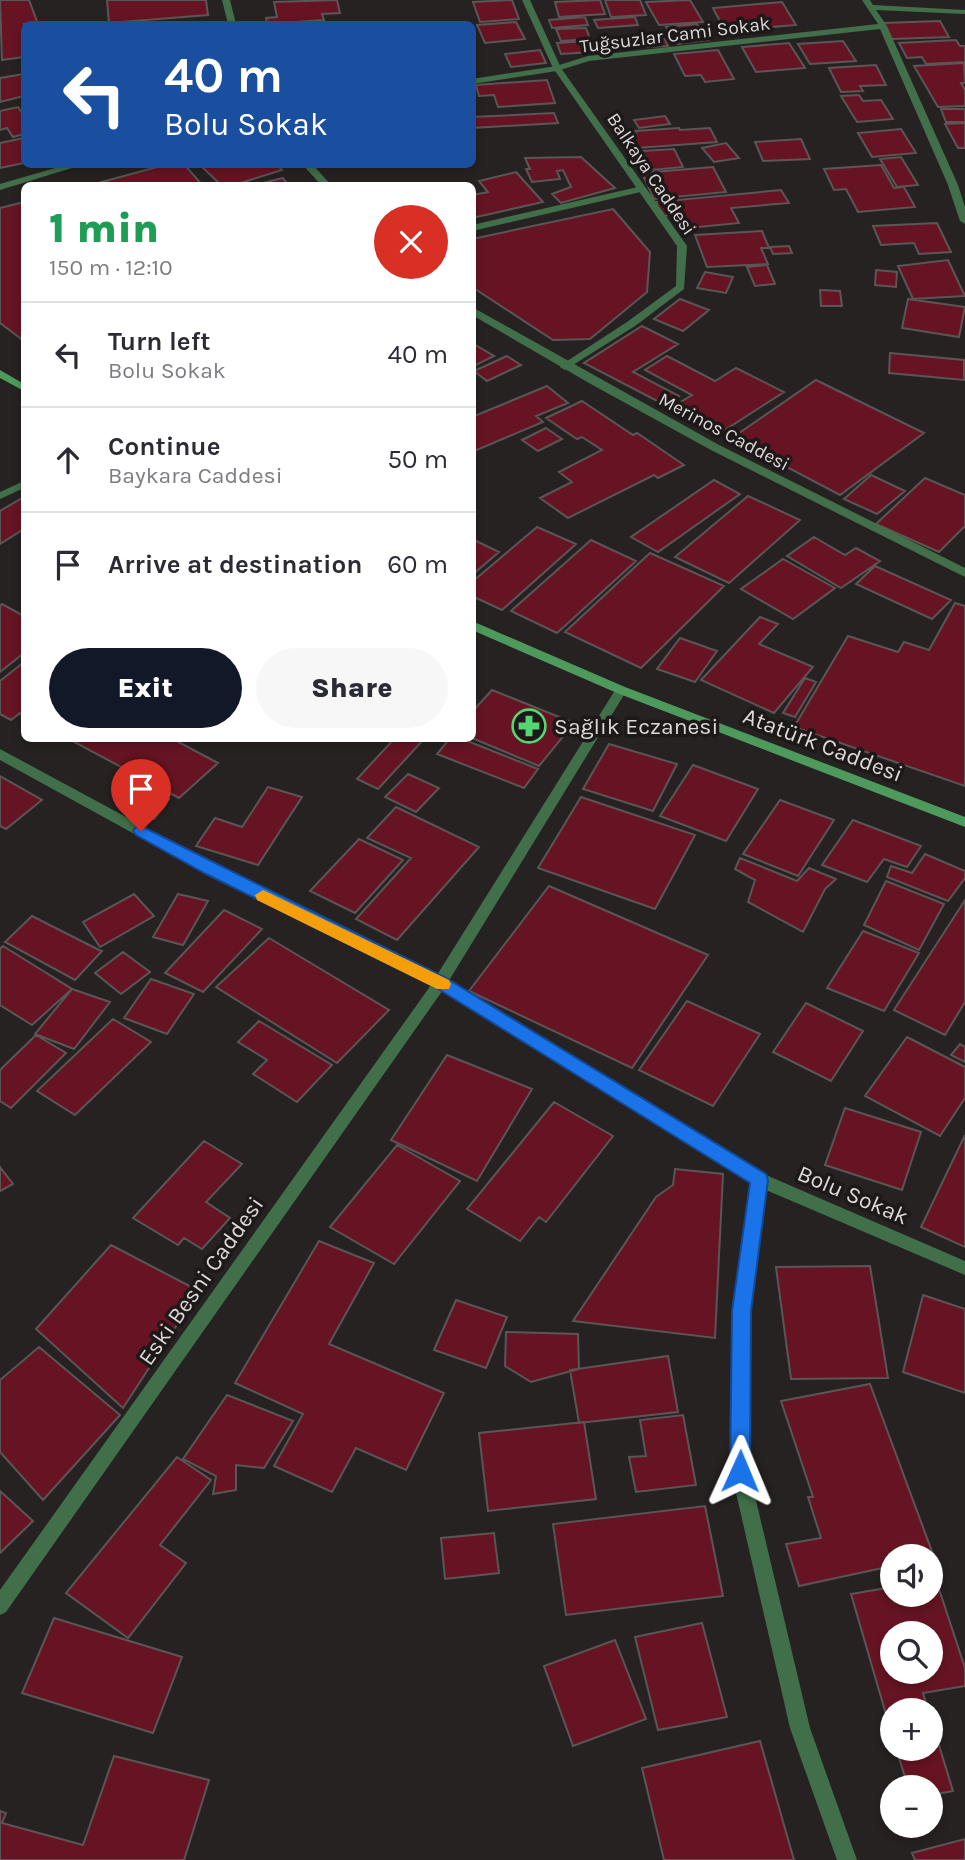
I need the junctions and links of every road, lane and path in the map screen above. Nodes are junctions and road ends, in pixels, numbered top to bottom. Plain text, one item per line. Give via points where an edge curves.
1 (226, 0) edge
2 (526, 0) edge
3 (868, 3) edge
4 (965, 12) edge
5 (231, 21) edge
6 (883, 26) junction
7 (557, 68) junction
8 (476, 81) edge
9 (66, 168) edge
10 (310, 168) edge
11 (324, 182) edge
12 (0, 187) edge
13 (642, 189) junction
14 (965, 221) edge
15 (476, 227) edge
16 (476, 312) edge
17 (565, 367) junction
18 (0, 373) edge
19 (21, 386) edge
20 (21, 486) edge
21 (0, 496) edge
22 (965, 573) edge
23 (476, 627) edge
24 (621, 690) junction
25 (0, 754) edge
26 (965, 822) edge
27 (440, 983) junction
28 (760, 1180) junction
29 (965, 1268) edge
30 (0, 1606) edge
31 (847, 1860) edge

1 - 5 street
2 - 7 street, Balkaya Caddesi
3 - 4 street
3 - 6 street
6 - 7 street, Tuğsuzlar Cami Sokak via 588,59
6 - 14 street
7 - 8 street, Tuğsuzlar Cami Sokak
7 - 13 street, Balkaya Caddesi
9 - 12 street
10 - 11 street
13 - 15 street
13 - 17 street, Balkaya Caddesi via 682,246 681,287
16 - 17 street, Merinos Caddesi
17 - 22 street, Merinos Caddesi via 823,505
18 - 19 main road
20 - 21 street
23 - 24 main road, Atatürk Caddesi
24 - 26 main road, Atatürk Caddesi
24 - 27 street, Eski Besni Caddesi
25 - 27 street, Bolu Sokak via 212,870
27 - 28 street, Bolu Sokak
27 - 30 street, Eski Besni Caddesi
28 - 29 street, Bolu Sokak
28 - 31 street via 742,1311 740,1471 800,1728

